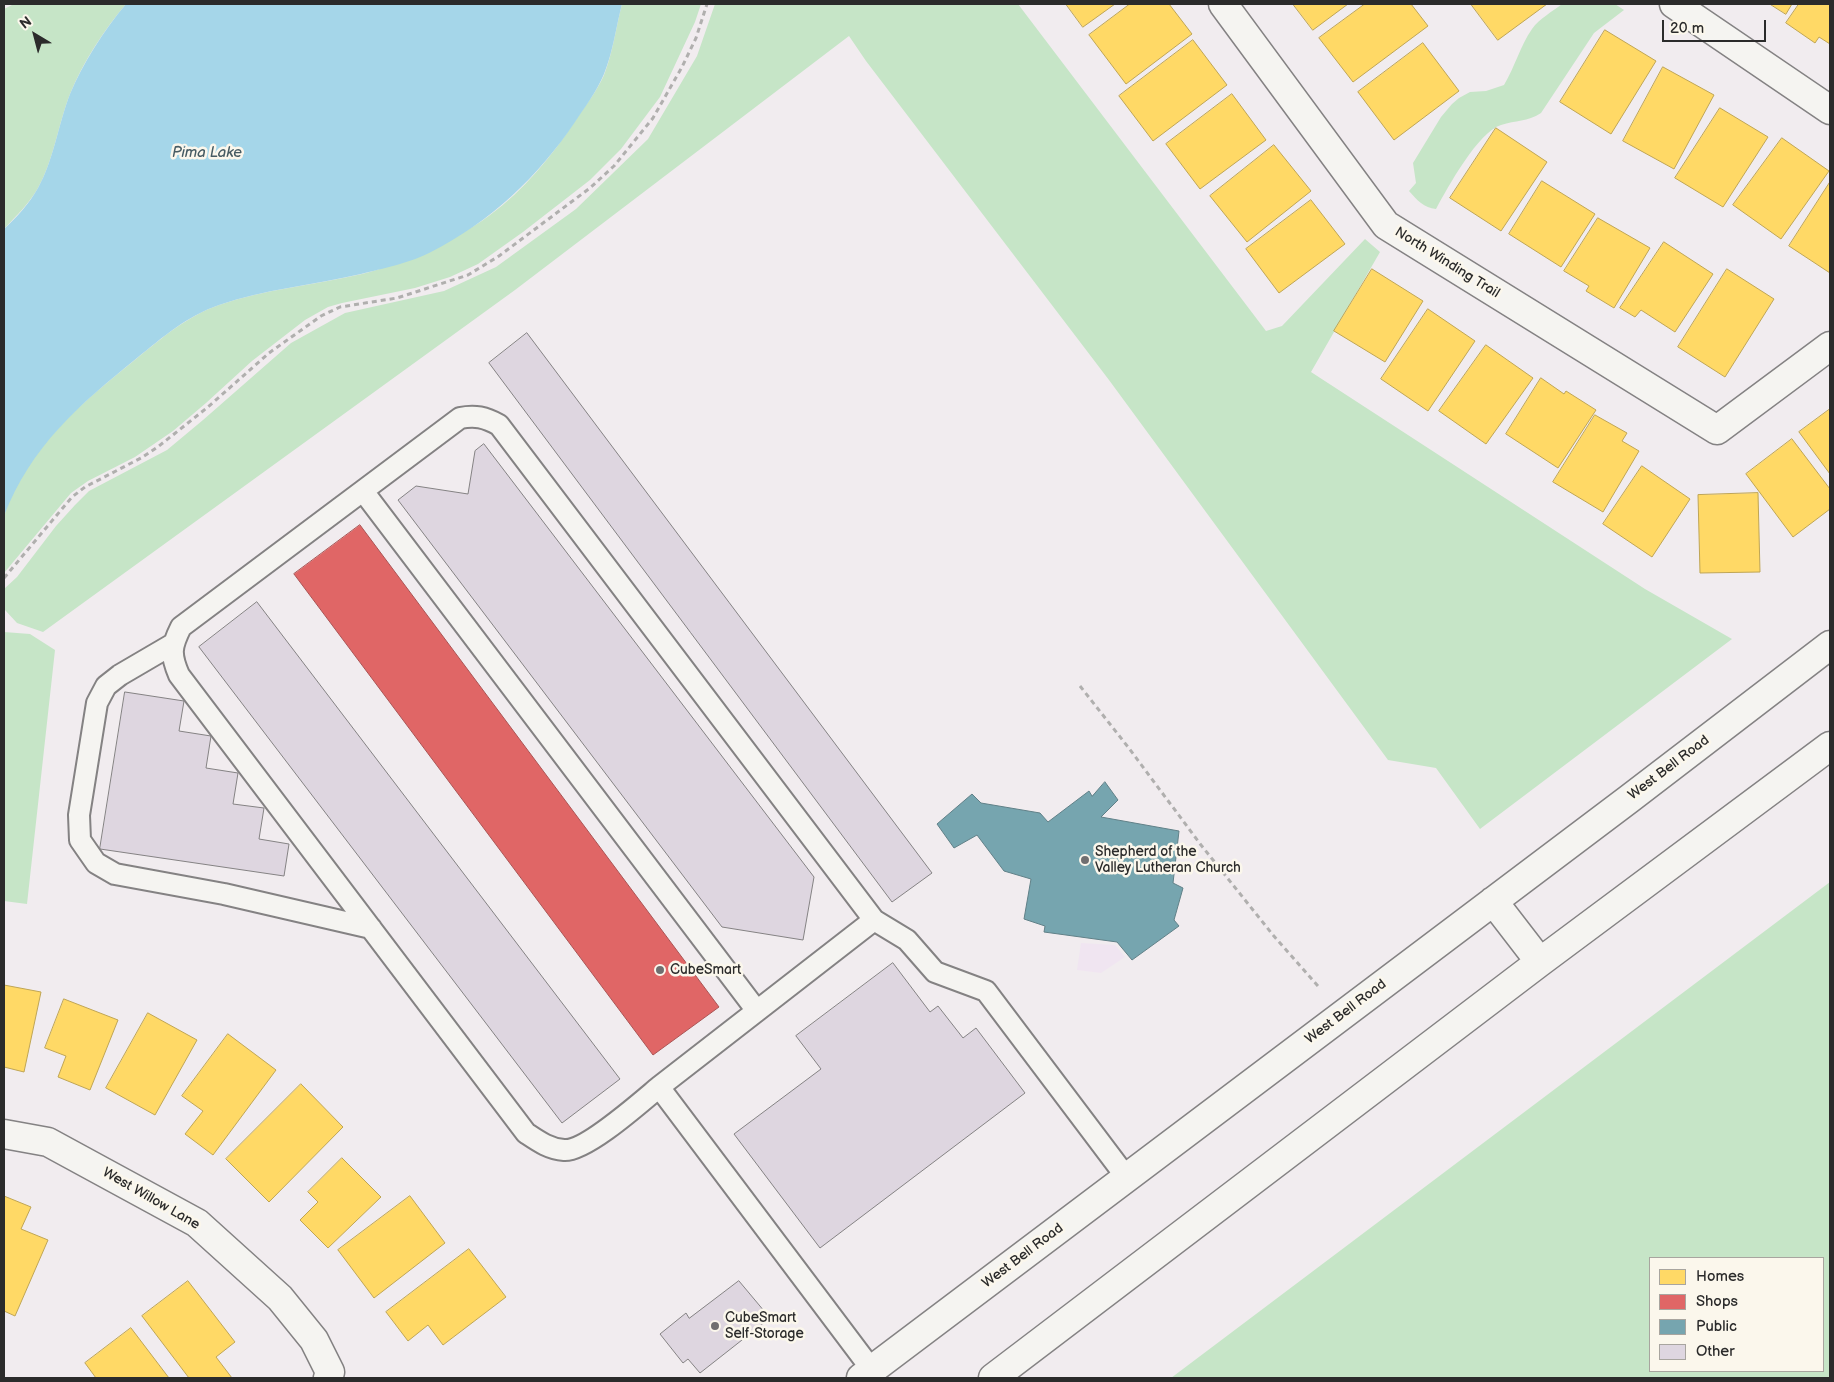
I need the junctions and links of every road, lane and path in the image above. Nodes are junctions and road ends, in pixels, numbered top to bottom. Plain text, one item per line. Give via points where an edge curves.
1 (707, 4) edge
2 (1223, 4) edge
3 (1674, 4) edge
4 (1830, 110) edge
5 (1830, 346) edge
6 (363, 490) junction
7 (4, 578) edge
8 (172, 644) junction
9 (1830, 645) edge
10 (1080, 686) dead end
11 (1830, 746) edge
12 (1493, 901) junction
13 (874, 920) junction
14 (371, 928) junction
15 (1540, 962) junction
16 (1318, 986) dead end
17 (757, 1011) junction
18 (659, 1087) junction
19 (4, 1134) edge
20 (1127, 1178) junction
21 (866, 1374) edge
22 (329, 1375) edge
23 (993, 1378) edge

1 - 7 path via 682,68 653,118 614,166 590,188 468,276 397,298 340,307 321,316 269,353 159,446 85,487
2 - 5 main road, North Winding Trail via 1386,226 1717,430
3 - 4 main road
6 - 8 lane via 181,627
6 - 13 lane via 460,418 487,417 499,425
6 - 17 lane
8 - 14 lane via 173,660 179,675
8 - 14 lane via 106,686 98,703 78,815 80,840 96,863 115,874 224,894
9 - 12 main road, West Bell Road
10 - 16 path via 1201,845
11 - 15 main road
12 - 15 main road
12 - 20 main road, West Bell Road
13 - 17 lane
13 - 20 lane via 907,940 935,972 986,991
14 - 18 lane via 526,1133 544,1146 565,1151 587,1143
15 - 23 main road
17 - 18 lane
18 - 21 lane
19 - 22 main road, West Willow Lane via 48,1142 197,1223 280,1298 314,1340
20 - 21 main road, West Bell Road

